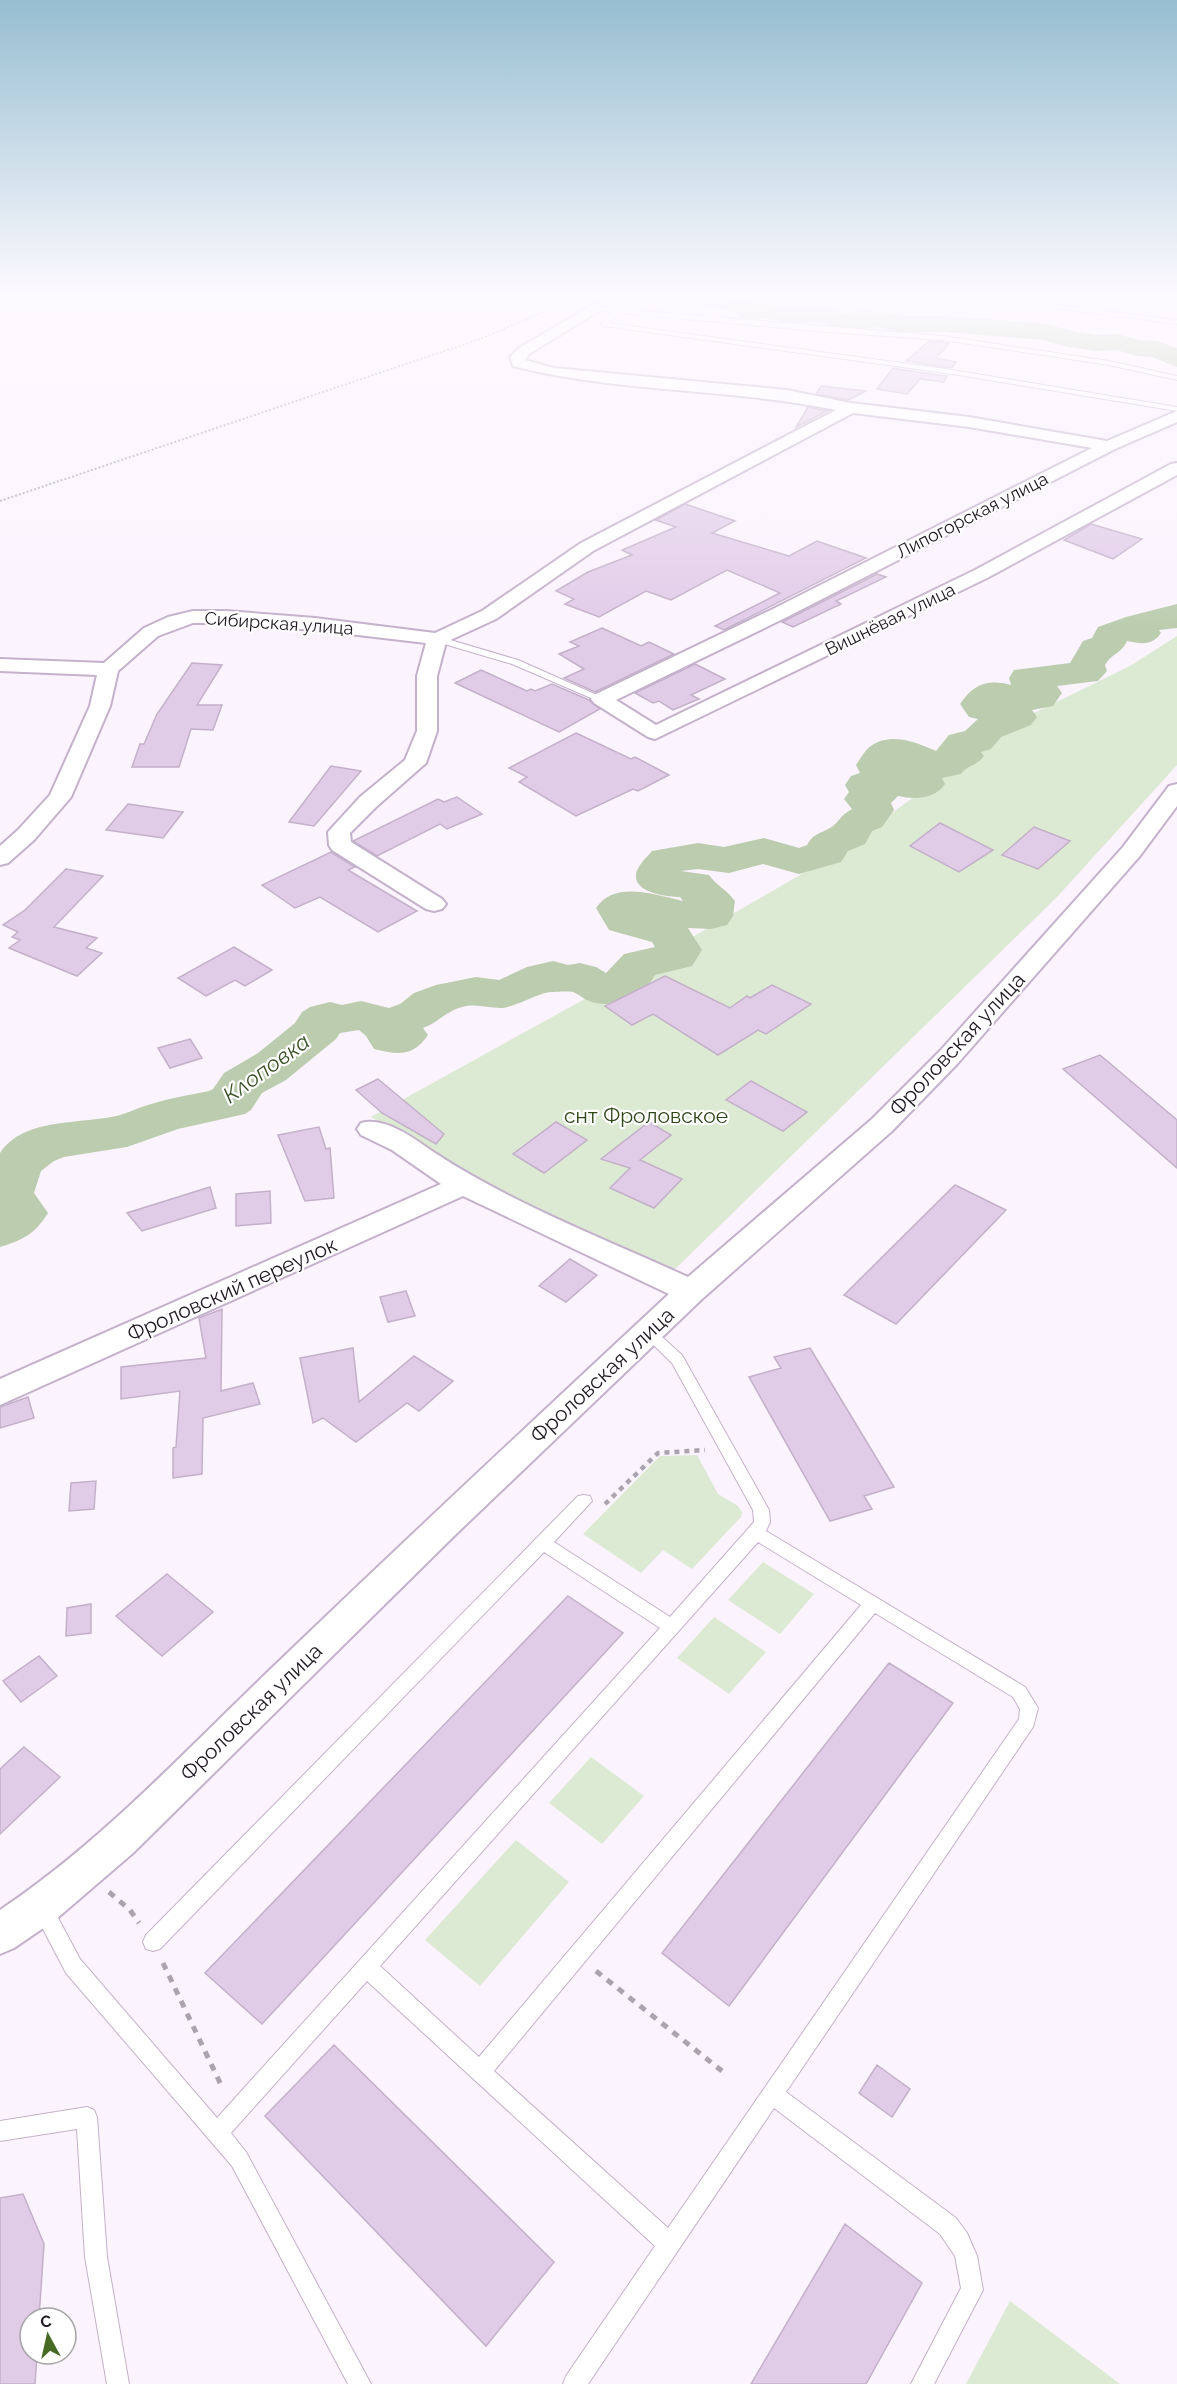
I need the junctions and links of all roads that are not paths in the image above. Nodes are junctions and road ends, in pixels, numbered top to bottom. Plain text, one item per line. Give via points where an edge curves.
1 (837, 404) edge
2 (1149, 404) edge
3 (851, 408) junction
4 (1177, 409) edge
5 (1177, 416) edge
6 (1109, 446) junction
7 (1177, 468) edge
8 (437, 639) junction
9 (0, 665) edge
10 (109, 669) junction
11 (601, 699) junction
12 (1177, 791) edge
13 (0, 858) edge
14 (434, 904) dead end
15 (371, 1129) dead end
16 (463, 1185) junction
17 (691, 1291) junction
18 (647, 1332) junction
19 (0, 1393) edge
20 (584, 1501) road end
21 (756, 1533) junction
22 (543, 1543) junction
23 (873, 1604) junction
24 (672, 1627) junction
25 (41, 1906) junction
26 (0, 1934) edge
27 (153, 1942) road end
28 (366, 1967) junction
29 (481, 2071) junction
30 (771, 2094) junction
31 (0, 2131) edge
32 (217, 2133) junction
33 (669, 2244) junction
34 (118, 2384) edge
35 (360, 2384) edge
36 (574, 2384) edge
37 (922, 2384) edge

1 - 3 street
2 - 4 lane
3 - 6 street via 969,422
3 - 8 street via 587,548 489,615
5 - 6 street, Липогорская улица
6 - 11 street, Липогорская улица
7 - 11 street, Вишнёвая улица via 981,574 655,733
8 - 10 street, Сибирская улица via 315,624 193,617 151,632
8 - 11 lane via 515,662
8 - 14 street via 427,676 427,731 415,763 339,832 340,845
9 - 10 street
10 - 13 street, Сибирская улица via 100,706 60,797 26,836
12 - 17 street, Фроловская улица via 1131,852 919,1088 882,1125
15 - 16 street via 402,1144
16 - 17 street
16 - 19 street, Фроловский переулок
17 - 18 street, Фроловская улица
18 - 21 lane via 677,1359 761,1510 762,1522
18 - 25 street, Фроловская улица via 120,1840
20 - 22 lane
21 - 23 lane
21 - 24 lane
22 - 24 lane
22 - 27 lane
23 - 29 lane
23 - 30 lane via 1019,1692 1029,1708 1027,1721
24 - 28 lane
25 - 26 street, Фроловская улица
25 - 32 lane via 73,1966
28 - 29 lane
28 - 32 lane
29 - 33 lane
30 - 33 lane
30 - 37 lane via 948,2226 965,2249 972,2290
31 - 34 lane via 87,2117 96,2257
32 - 35 lane via 239,2159
33 - 36 lane

